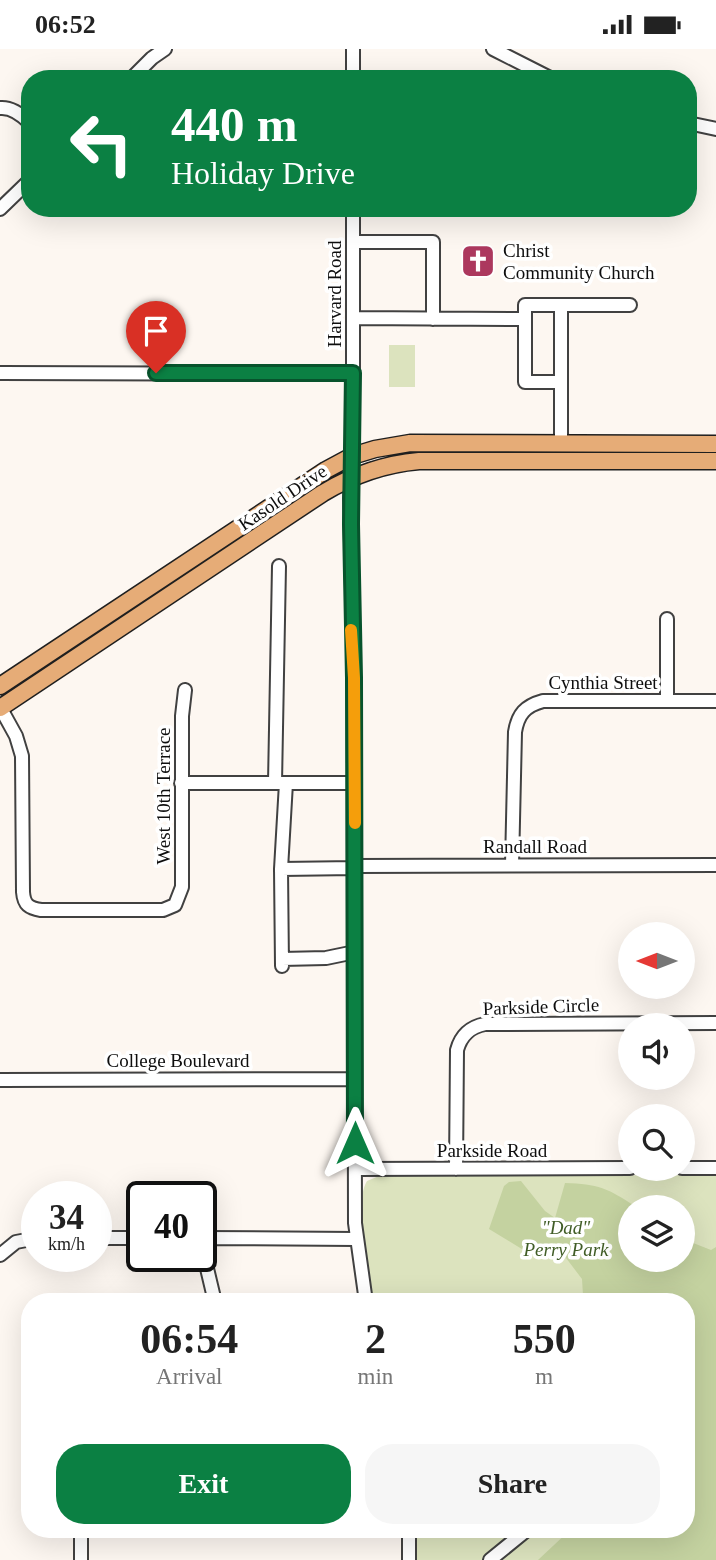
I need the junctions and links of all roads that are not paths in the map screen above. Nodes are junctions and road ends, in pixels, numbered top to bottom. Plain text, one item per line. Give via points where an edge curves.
1 (165, 49) edge
2 (353, 49) edge
3 (493, 49) edge
4 (140, 70) edge
5 (353, 70) edge
6 (530, 70) edge
7 (0, 108) edge
8 (21, 115) edge
9 (697, 125) edge
10 (716, 129) edge
11 (21, 189) edge
12 (0, 209) edge
13 (353, 217) edge
14 (353, 242) junction
15 (561, 305) junction
16 (630, 305) dead end
17 (353, 319) junction
18 (433, 319) junction
19 (525, 319) junction
20 (0, 373) edge
21 (353, 373) junction
22 (561, 382) junction
23 (561, 444) junction
24 (716, 444) edge
25 (352, 456) junction
26 (716, 461) edge
27 (351, 478) junction
28 (279, 566) dead end
29 (667, 619) dead end
30 (0, 687) edge
31 (185, 690) dead end
32 (667, 701) junction
33 (716, 701) edge
34 (0, 707) edge
35 (181, 783) junction
36 (281, 783) junction
37 (355, 783) junction
38 (512, 865) junction
39 (716, 865) edge
40 (355, 867) junction
41 (281, 869) junction
42 (355, 952) junction
43 (716, 1023) edge
44 (355, 1079) junction
45 (0, 1080) edge
46 (618, 1168) edge
47 (695, 1168) edge
48 (716, 1168) edge
49 (355, 1169) junction
50 (456, 1169) junction
51 (217, 1238) edge
52 (356, 1238) junction
53 (21, 1241) edge
54 (0, 1255) edge
55 (208, 1272) edge
56 (213, 1293) edge
57 (365, 1293) edge
58 (81, 1538) edge
59 (409, 1538) edge
60 (517, 1538) edge
61 (81, 1560) edge
62 (409, 1560) edge
63 (491, 1560) edge

1 - 4 street
2 - 5 street
3 - 6 street
7 - 8 street
9 - 10 street
11 - 12 street
13 - 14 street, Harvard Road
14 - 17 street, Harvard Road
14 - 18 street via 433,242
15 - 16 street
15 - 19 street via 525,305
15 - 22 street
17 - 18 street
17 - 21 street, Harvard Road
18 - 19 street
19 - 22 street via 525,382
20 - 21 street
21 - 25 street, Harvard Road
22 - 23 street
23 - 24 main road, Kasold Drive
23 - 25 main road, Kasold Drive via 410,443
25 - 27 street, Harvard Road
25 - 30 main road, Kasold Drive
26 - 27 main road, Kasold Drive via 419,461 389,464
27 - 34 main road, Kasold Drive
27 - 37 street, Harvard Road
28 - 36 street
29 - 32 street
31 - 35 street, West 10th Terrace
32 - 33 street, Cynthia Street
32 - 38 street, Cynthia Street via 543,701 526,708 515,732
34 - 35 street, West 10th Terrace via 16,736 22,761 23,892 27,906 46,911 170,908 182,887
35 - 36 street
36 - 37 street
36 - 41 street
37 - 40 street, Harvard Road
38 - 39 street, Randall Road
38 - 40 street, Randall Road
40 - 41 street, Randall Road
40 - 42 street, Harvard Road
41 - 42 street via 282,963
42 - 44 street, Harvard Road
43 - 50 street, Parkside Circle via 485,1024 470,1029 457,1050
44 - 45 street, College Boulevard
44 - 49 street, Harvard Road
46 - 50 street, Parkside Road
47 - 48 street
49 - 50 street, Parkside Road
49 - 52 street, Harvard Road
51 - 52 street
52 - 57 street, Harvard Road
53 - 54 street
55 - 56 street
58 - 61 street
59 - 62 street
60 - 63 street

